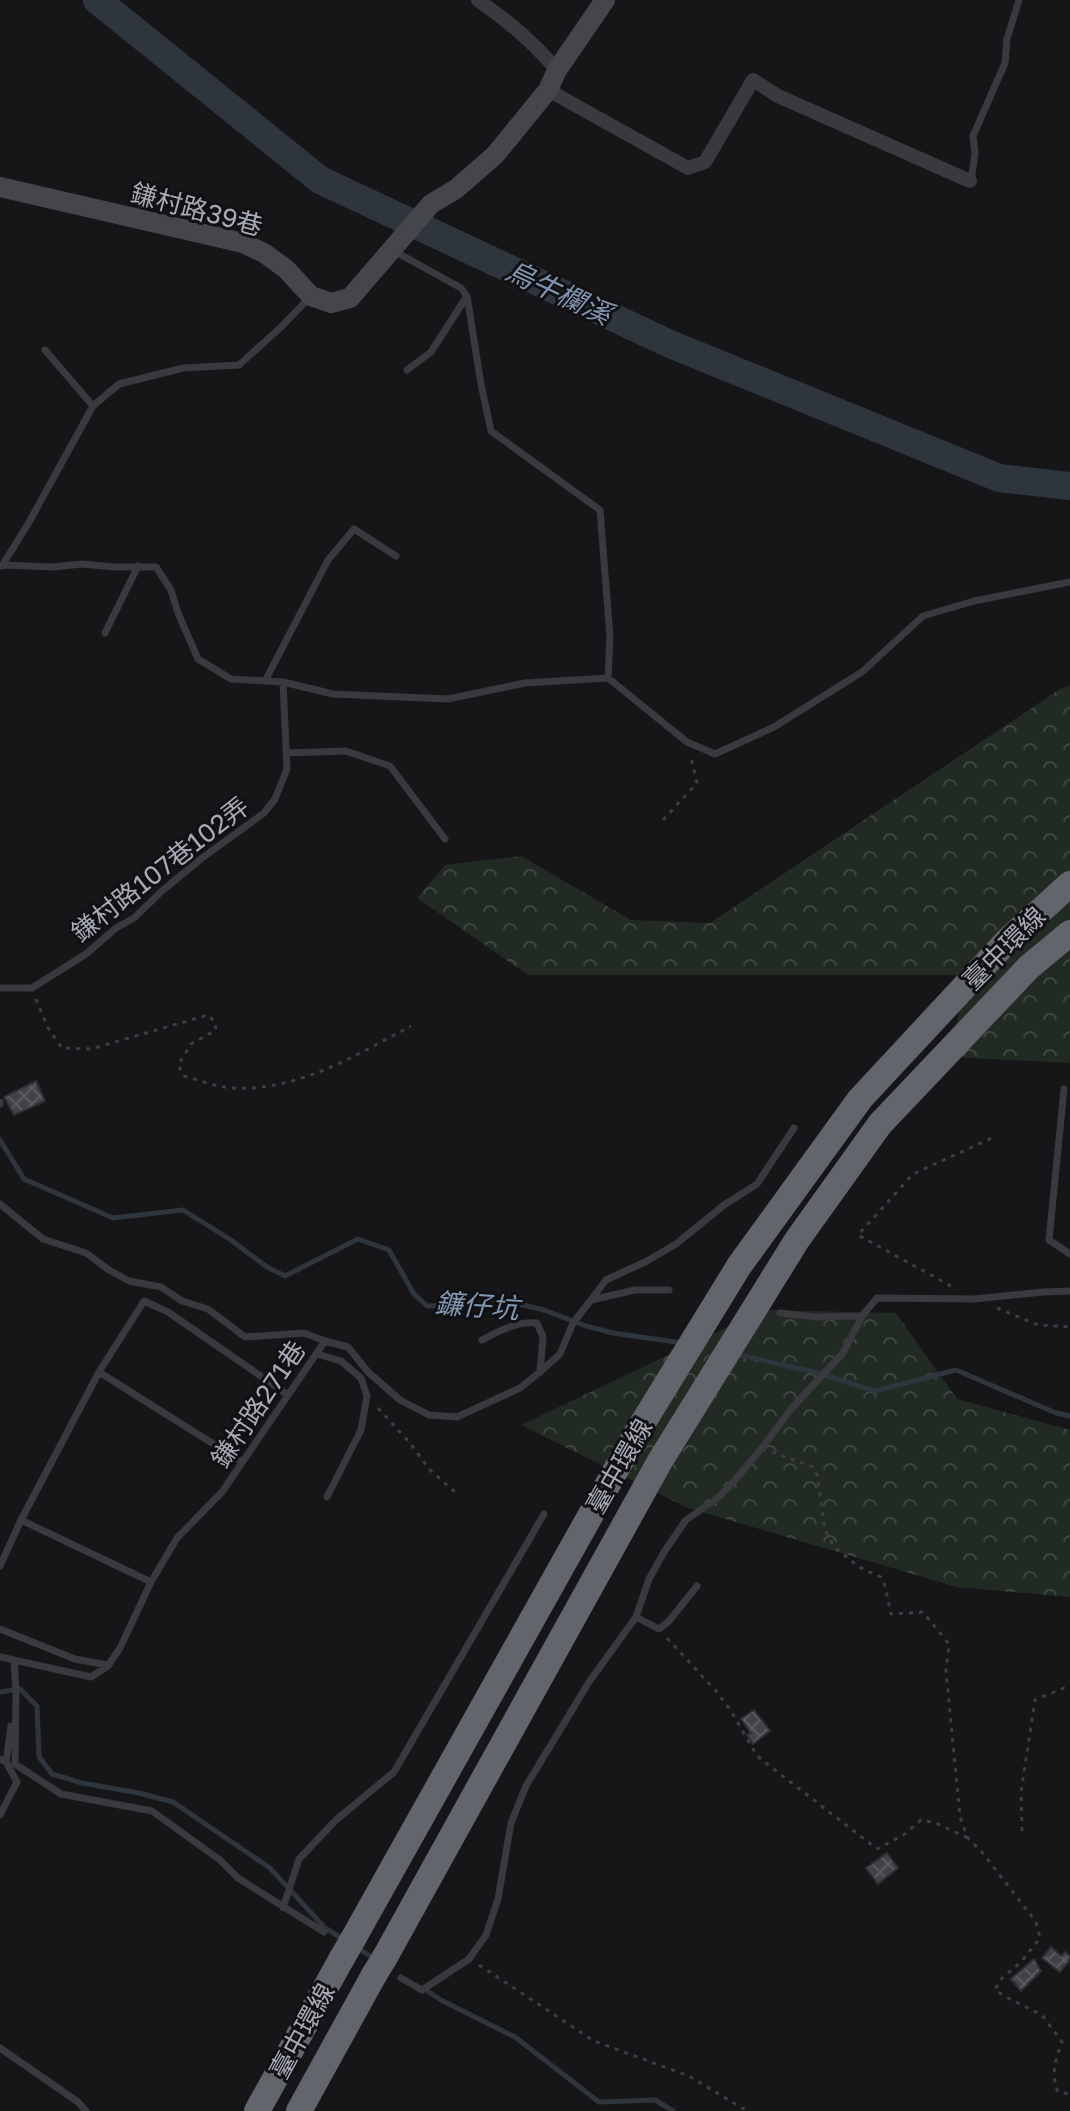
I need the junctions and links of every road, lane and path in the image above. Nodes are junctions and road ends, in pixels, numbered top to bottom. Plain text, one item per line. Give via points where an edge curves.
1 (478, 0) edge
2 (605, 0) edge
3 (1019, 0) edge
4 (557, 70) junction
5 (548, 90) junction
6 (970, 181) joint
7 (0, 187) edge
8 (398, 244) junction
9 (311, 296) junction
10 (467, 296) junction
11 (45, 350) dead end
12 (407, 370) dead end
13 (93, 406) junction
14 (396, 556) dead end
15 (2, 566) edge
16 (138, 566) junction
17 (1070, 582) edge
18 (105, 633) dead end
19 (608, 678) junction
20 (265, 681) junction
21 (283, 682) junction
22 (687, 742) junction
23 (287, 753) junction
24 (663, 820) dead end
25 (445, 839) dead end
26 (1070, 884) edge
27 (1070, 933) edge
28 (0, 988) edge
29 (32, 988) junction
30 (411, 1026) dead end
31 (1064, 1089) dead end
32 (794, 1128) dead end
33 (992, 1138) dead end
34 (0, 1204) edge
35 (858, 1235) dead end
36 (1070, 1254) edge
37 (669, 1290) dead end
38 (1070, 1291) edge
39 (591, 1300) junction
40 (780, 1313) dead end
41 (862, 1316) junction
42 (482, 1340) dead end
43 (325, 1341) junction
44 (317, 1354) junction
45 (99, 1372) junction
46 (540, 1372) junction
47 (288, 1395) junction
48 (367, 1396) junction
49 (762, 1448) junction
50 (242, 1462) junction
51 (455, 1492) dead end
52 (327, 1497) dead end
53 (544, 1514) dead end
54 (21, 1520) junction
55 (0, 1566) edge
56 (151, 1582) junction
57 (697, 1586) dead end
58 (636, 1617) junction
59 (0, 1629) edge
60 (659, 1629) junction
61 (0, 1657) edge
62 (14, 1660) junction
63 (108, 1666) junction
64 (1070, 1690) edge
65 (16, 1692) junction
66 (3, 1761) edge
67 (0, 1815) edge
68 (1022, 1831) dead end
69 (968, 1838) junction
70 (283, 1908) junction
71 (324, 1932) dead end
72 (469, 1959) junction
73 (401, 1978) dead end
74 (0, 2048) edge
75 (1070, 2094) edge
76 (86, 2111) edge
77 (257, 2111) edge
78 (299, 2111) edge
79 (747, 2111) edge

1 - 4 street via 535,44
2 - 4 street
3 - 6 lane via 1005,63 973,136
4 - 5 street
5 - 6 street via 688,168 705,162 753,80
5 - 8 street via 495,155 431,204
7 - 9 street, 鎌村路39巷 via 243,243 286,269
8 - 9 street via 350,298 331,303
8 - 10 lane
9 - 13 lane via 239,365 183,368 119,384
10 - 12 lane via 431,352
10 - 19 lane via 491,431 600,510
11 - 13 lane
13 - 15 lane
14 - 20 lane via 354,529 328,560
15 - 16 lane
16 - 18 lane
16 - 20 lane via 156,567 164,578 198,659 231,679
17 - 22 lane via 923,616 862,672 774,727 715,754
19 - 21 lane via 525,683 448,699 333,694
19 - 22 lane
20 - 21 lane
21 - 23 lane, 鎌村路107巷102弄
22 - 24 path via 697,783
23 - 25 lane via 346,751 390,766
23 - 29 lane, 鎌村路107巷102弄 via 287,769 264,813 134,918
26 - 77 highway, 臺中環線 via 1006,942 860,1099 739,1266 636,1434
27 - 78 highway, 臺中環線 via 1029,967 880,1124 797,1240 660,1461
28 - 29 lane
29 - 30 path via 62,1048 91,1049 208,1015 216,1030 191,1044 178,1065 184,1076 231,1088 267,1086 323,1072
31 - 36 lane via 1049,1240
32 - 39 lane, 鎌村路271巷 via 757,1184 676,1244 606,1280
33 - 35 path via 913,1174
34 - 43 lane via 43,1239 86,1253 129,1281 161,1287 208,1309 245,1337 304,1333
37 - 39 lane via 635,1290
38 - 41 lane via 974,1299 877,1298
39 - 46 lane, 鎌村路271巷 via 573,1323 560,1354
40 - 41 lane
41 - 49 lane via 843,1353
42 - 46 lane via 503,1329 537,1323 543,1337
43 - 44 lane, 鎌村路271巷
43 - 46 lane, 鎌村路271巷 via 348,1347 400,1400 429,1415 457,1417 520,1388
44 - 47 lane, 鎌村路271巷
44 - 48 lane via 341,1361 361,1378
45 - 47 lane via 144,1301
45 - 50 lane
45 - 54 lane
47 - 50 lane, 鎌村路271巷
48 - 51 path
48 - 52 lane via 361,1430
49 - 58 lane via 716,1499 686,1520 649,1579
49 - 69 path via 813,1467 825,1530 835,1548 881,1577 891,1614 923,1612 949,1644 946,1671 960,1817
50 - 56 lane, 鎌村路271巷 via 222,1492 177,1538
53 - 70 lane via 394,1772 299,1859
54 - 55 lane
54 - 56 lane
56 - 63 lane, 鎌村路271巷
57 - 60 lane
58 - 60 lane
58 - 72 lane via 526,1786 511,1823 498,1899 486,1935
59 - 63 lane via 75,1659
60 - 69 path via 716,1691 757,1756 877,1849 921,1820
61 - 62 lane
62 - 63 lane via 91,1677
62 - 65 lane
64 - 68 path via 1035,1700 1021,1792
65 - 66 lane
65 - 70 lane via 15,1764 61,1794 152,1811
66 - 67 lane via 17,1782
69 - 75 path via 1036,1922 1040,1938 995,1990 1042,2015 1062,2042 1053,2080 1058,2092
70 - 71 lane
72 - 73 lane via 422,1990
72 - 79 path via 594,2041 689,2076
74 - 76 lane

